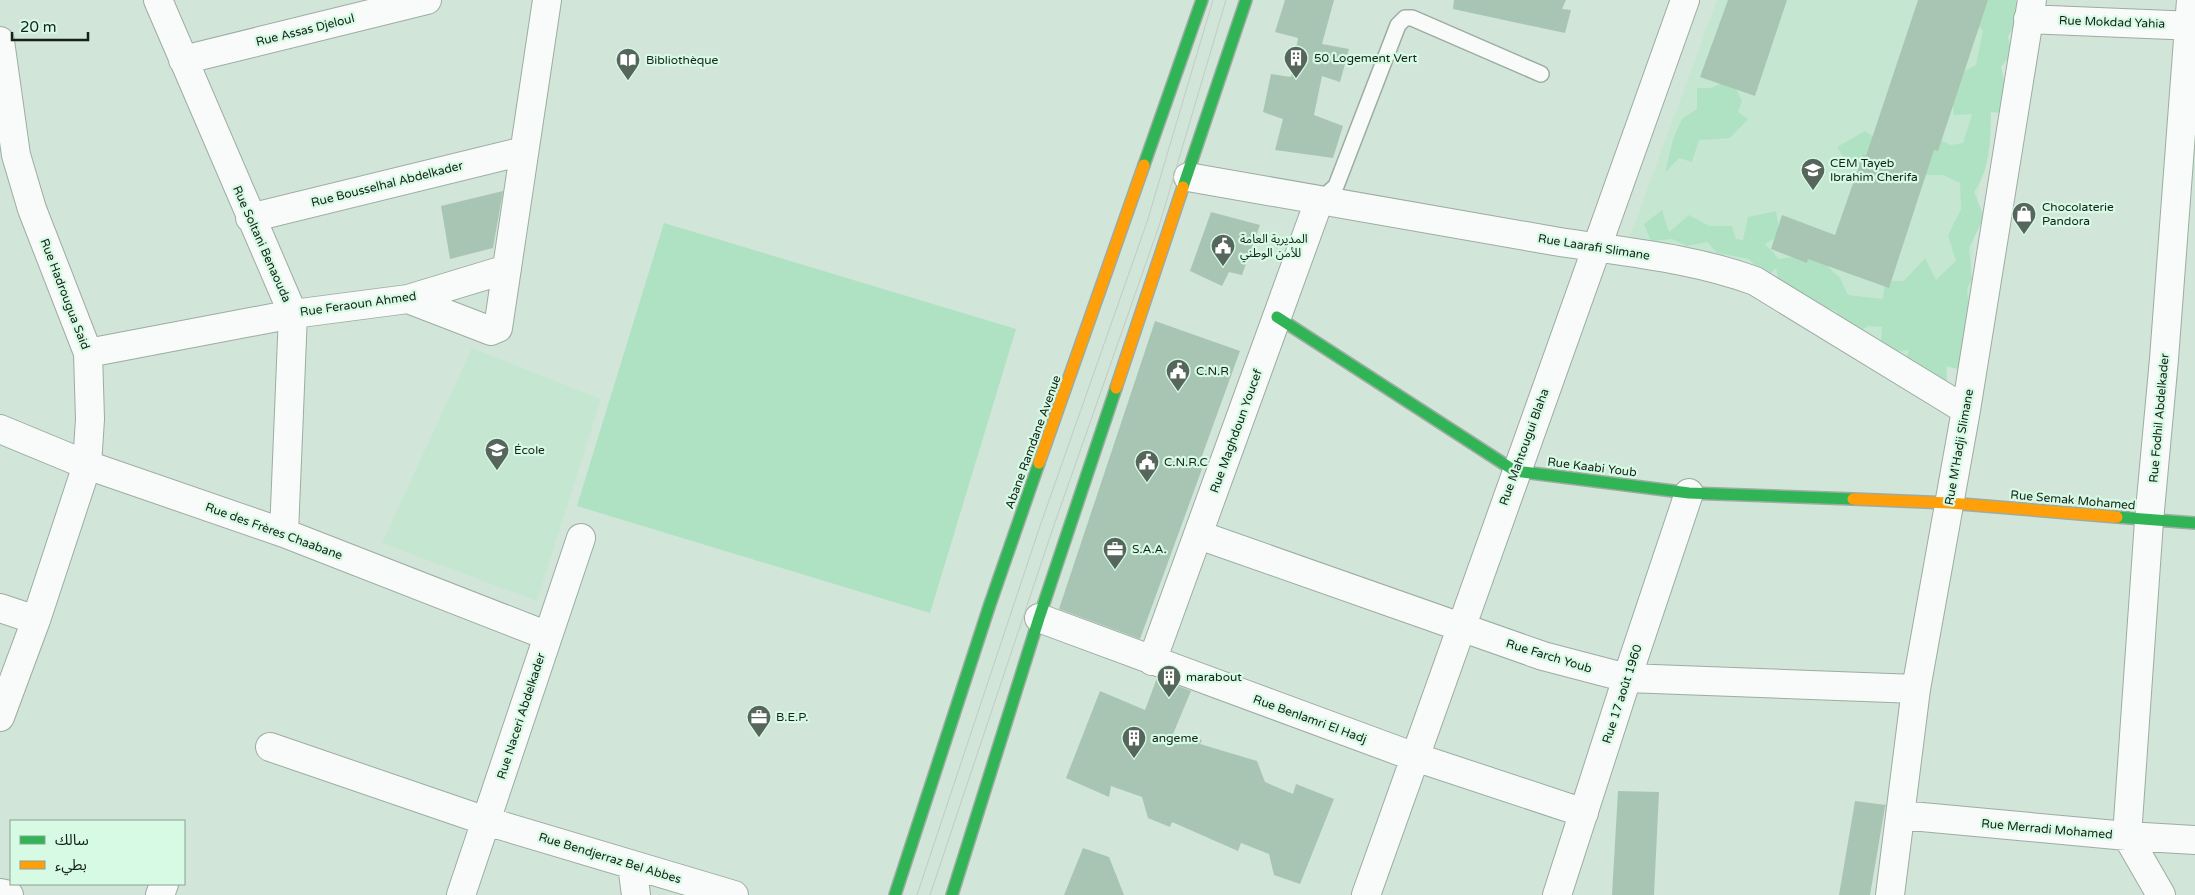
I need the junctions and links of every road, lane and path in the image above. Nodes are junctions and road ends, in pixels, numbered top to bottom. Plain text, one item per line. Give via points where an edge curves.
1 (158, 0) edge
2 (427, 0) edge
3 (546, 0) edge
4 (1202, 0) edge
5 (1246, 0) edge
6 (1685, 0) edge
7 (2030, 10) edge
8 (2192, 17) edge
9 (0, 41) edge
10 (183, 60) junction
11 (1541, 74) dead end
12 (524, 151) junction
13 (1188, 177) junction
14 (1319, 201) junction
15 (2185, 216) edge
16 (250, 218) junction
17 (1597, 248) junction
18 (508, 269) junction
19 (408, 299) junction
20 (293, 314) junction
21 (1277, 317) junction
22 (88, 353) junction
23 (1966, 410) junction
24 (0, 429) edge
25 (87, 465) junction
26 (1515, 471) junction
27 (1689, 493) junction
28 (1949, 503) junction
29 (2149, 521) junction
30 (2195, 523) edge
31 (284, 533) junction
32 (1199, 535) junction
33 (580, 538) dead end
34 (0, 608) edge
35 (1039, 618) junction
36 (36, 620) junction
37 (1461, 628) junction
38 (548, 636) junction
39 (1152, 661) junction
40 (1626, 678) junction
41 (1916, 689) junction
42 (0, 717) edge
43 (270, 747) dead end
44 (1415, 757) junction
45 (1584, 813) junction
46 (1900, 815) junction
47 (486, 821) junction
48 (2128, 836) junction
49 (2195, 840) edge
50 (632, 865) junction
51 (0, 892) edge
52 (9, 895) edge
53 (461, 895) edge
54 (636, 895) edge
55 (734, 895) edge
56 (895, 895) edge
57 (952, 895) edge
58 (1366, 895) edge
59 (1557, 895) edge
60 (1890, 895) edge
61 (2161, 895) edge

1 - 10 street, Rue Soltani Benaouda
2 - 10 street, Rue Assas Djeloul
3 - 12 street
4 - 56 main road, Abane Ramdane Avenue via 990,607
5 - 13 main road
6 - 17 street, Rue Mahtougui Blaha
7 - 8 street, Rue Mokdad Yahia
7 - 23 street, Rue M'Hadji Slimane
8 - 15 street, Rue Fodhil Abdelkader
9 - 22 street, Rue Hadrougua Said via 16,155 32,208
10 - 16 street, Rue Soltani Benaouda
11 - 14 lane via 1412,18 1405,18 1398,25 1336,186
12 - 16 street, Rue Bousselhal Abdelkader
12 - 18 street
13 - 14 street, Rue Laarafi Slimane
13 - 35 main road
14 - 17 street, Rue Laarafi Slimane
14 - 21 street, Rue Maghdoun Youcef
15 - 29 street, Rue Fodhil Abdelkader
16 - 20 street, Rue Soltani Benaouda
17 - 23 street, Rue Laarafi Slimane via 1694,262 1755,281
17 - 26 street, Rue Mahtougui Blaha
18 - 19 street, Rue Feraoun Ahmed
18 - 19 street via 498,328 494,331
19 - 20 street, Rue Feraoun Ahmed
20 - 22 street, Rue Feraoun Ahmed
20 - 31 street, Rue Soltani Benaouda
21 - 26 main road, Rue Kaabi Youb
21 - 32 street, Rue Maghdoun Youcef
22 - 25 street, Rue Hadrougua Said via 90,419
23 - 28 street, Rue M'Hadji Slimane
24 - 25 street, Rue des Frères Chaabane
25 - 31 street, Rue des Frères Chaabane
25 - 36 street, Rue Hadrougua Said
26 - 27 main road, Rue Kaabi Youb
26 - 37 street, Rue Mahtougui Blaha
27 - 28 main road, Rue Kaabi Youb
27 - 40 street, Rue 17 août 1960
28 - 29 main road, Rue Semak Mohamed
28 - 41 street, Rue M'Hadji Slimane
29 - 30 main road, Rue Semak Mohamed
29 - 48 street, Rue Fodhil Abdelkader
31 - 38 street, Rue des Frères Chaabane
32 - 37 street, Rue Farch Youb
32 - 39 street, Rue Maghdoun Youcef
33 - 38 street, Rue Naceri Abdelkader
34 - 36 street
35 - 39 street, Rue Benlamri El Hadj
35 - 57 main road
36 - 42 street, Rue Hadrougua Said
37 - 40 street, Rue Farch Youb via 1543,656
37 - 44 street, Rue Mahtougui Blaha
38 - 47 street, Rue Naceri Abdelkader
39 - 44 street, Rue Benlamri El Hadj
40 - 41 street, Rue Farch Youb
40 - 45 street, Rue 17 août 1960
41 - 46 street, Rue M'Hadji Slimane
43 - 47 street, Rue Bendjerraz Bel Abbes
44 - 45 street, Rue Benlamri El Hadj
44 - 58 street, Rue Mahtougui Blaha
45 - 59 street, Rue 17 août 1960
46 - 48 street, Rue Merradi Mohamed
46 - 60 street, Rue M'Hadji Slimane
47 - 50 street, Rue Bendjerraz Bel Abbes
47 - 53 street, Rue Naceri Abdelkader
48 - 49 street, Rue Merradi Mohamed
48 - 61 street
50 - 54 street
50 - 55 street, Rue Bendjerraz Bel Abbes
51 - 52 street

